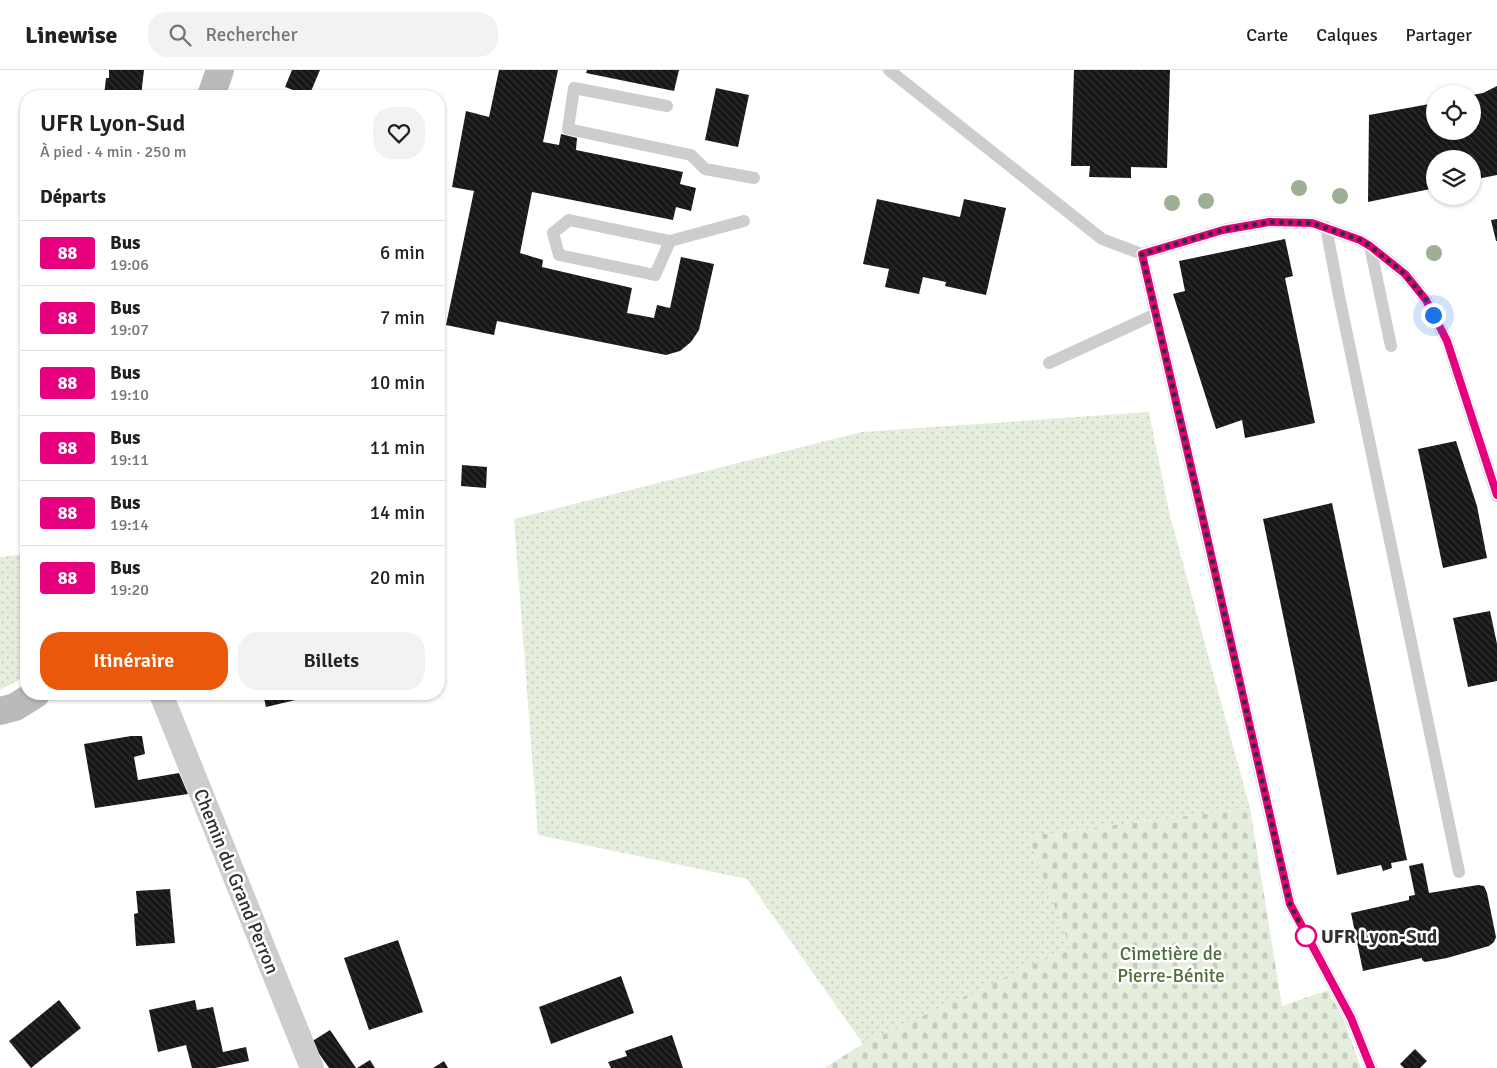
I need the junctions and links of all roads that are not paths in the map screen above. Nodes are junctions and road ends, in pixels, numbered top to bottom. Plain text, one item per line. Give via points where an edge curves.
1 (220, 70) edge
2 (889, 70) edge
3 (213, 90) edge
4 (668, 106) dead end
5 (754, 178) dead end
6 (744, 221) dead end
7 (1326, 227) junction
8 (670, 241) junction
9 (1370, 246) junction
10 (1142, 254) junction
11 (1156, 314) junction
12 (1391, 346) dead end
13 (1049, 363) dead end
14 (1497, 496) edge
15 (26, 700) edge
16 (164, 700) edge
17 (0, 711) edge
18 (1459, 872) dead end
19 (312, 1068) edge
20 (1371, 1068) edge

1 - 3 street
2 - 10 lane via 1102,239
4 - 5 lane via 574,88 568,129 691,155 705,169
6 - 8 lane
7 - 9 lane
7 - 10 lane via 1312,223 1269,222 1223,230
7 - 18 lane
8 - 8 lane via 569,220 553,233 559,255 655,276
9 - 12 lane
9 - 14 lane via 1405,274 1426,300 1447,341
10 - 11 lane
11 - 13 lane
11 - 20 lane via 1290,904 1351,1018
15 - 17 street
16 - 19 street, Chemin du Grand Perron

